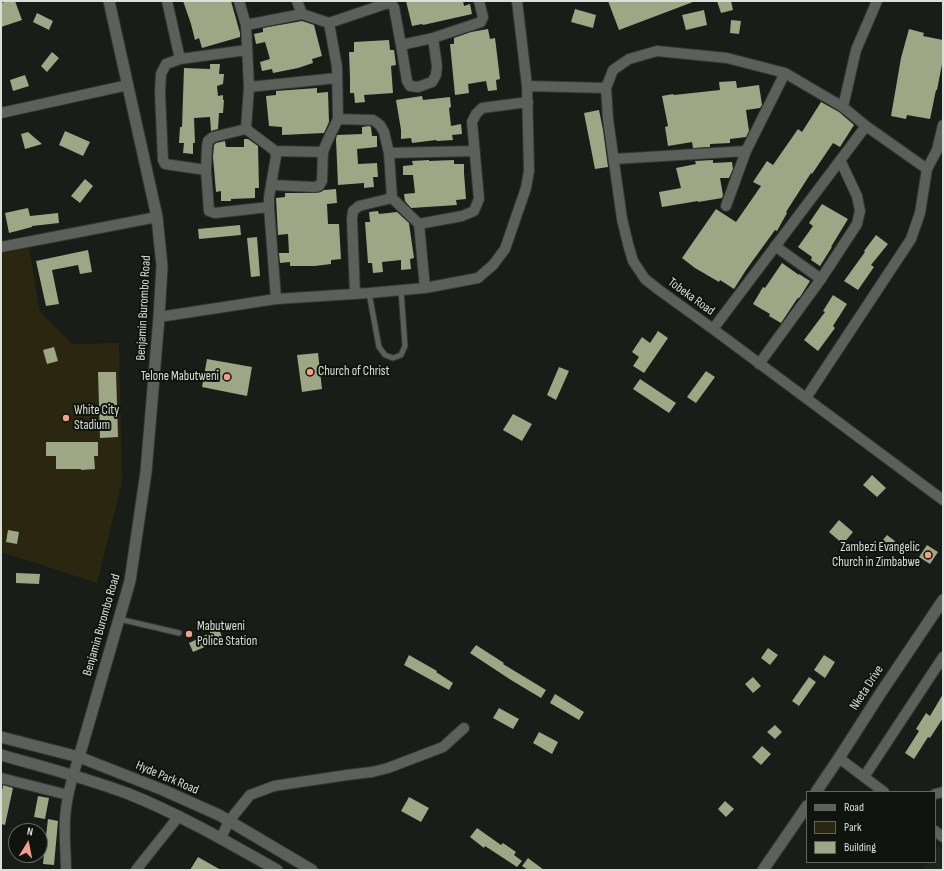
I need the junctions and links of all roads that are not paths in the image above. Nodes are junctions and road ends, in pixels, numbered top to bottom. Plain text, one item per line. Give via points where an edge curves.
1 (110, 1) edge
2 (167, 1) edge
3 (239, 1) edge
4 (297, 1) edge
5 (479, 1) edge
6 (517, 1) edge
7 (877, 1) edge
8 (302, 14) junction
9 (329, 23) junction
10 (246, 25) junction
11 (433, 38) junction
12 (401, 44) junction
13 (247, 50) junction
14 (180, 59) junction
15 (785, 73) junction
16 (337, 78) junction
17 (128, 86) junction
18 (527, 86) junction
19 (249, 87) junction
20 (606, 88) junction
21 (528, 102) junction
22 (843, 107) junction
23 (1, 113) edge
24 (338, 119) junction
25 (943, 125) edge
26 (866, 126) junction
27 (246, 129) junction
28 (275, 151) junction
29 (475, 151) junction
30 (746, 151) junction
31 (324, 152) junction
32 (389, 152) junction
33 (614, 159) junction
34 (840, 160) junction
35 (927, 169) junction
36 (206, 170) junction
37 (272, 185) junction
38 (392, 198) junction
39 (726, 206) dead end
40 (269, 207) junction
41 (157, 217) junction
42 (418, 224) junction
43 (775, 246) junction
44 (1, 247) edge
45 (821, 279) junction
46 (425, 288) junction
47 (401, 290) junction
48 (369, 293) junction
49 (355, 294) junction
50 (276, 299) junction
51 (159, 317) junction
52 (713, 329) junction
53 (759, 364) junction
54 (806, 398) junction
55 (943, 500) edge
56 (943, 600) edge
57 (119, 619) junction
58 (179, 633) dead end
59 (943, 658) edge
60 (464, 728) dead end
61 (1, 737) edge
62 (1, 755) edge
63 (79, 757) junction
64 (839, 758) junction
65 (72, 775) junction
66 (864, 777) junction
67 (1, 778) edge
68 (817, 791) edge
69 (883, 791) edge
70 (68, 795) junction
71 (806, 807) edge
72 (179, 816) junction
73 (229, 821) junction
74 (221, 838) junction
75 (66, 870) edge
76 (136, 870) edge
77 (277, 870) edge
78 (312, 870) edge
79 (763, 870) edge

1 - 17 street, Benjamin Burombo Road
2 - 14 street
3 - 10 street
4 - 8 street
5 - 11 street via 481,22
6 - 18 street
7 - 22 street via 856,50
8 - 9 street
8 - 10 street
9 - 12 street via 390,3 394,6
9 - 16 street
10 - 13 street
11 - 12 street
11 - 12 street via 436,75 432,82 418,88 410,86 407,81
13 - 14 street
13 - 19 street
14 - 36 street via 166,64 161,74 163,160 165,164
15 - 20 street via 727,58 657,51 629,59 614,70
15 - 22 street
15 - 30 street
16 - 19 street
16 - 24 street
17 - 23 street
17 - 41 street, Benjamin Burombo Road
18 - 20 street
18 - 21 street
19 - 27 street
20 - 33 street, Tobeka Road
21 - 29 street via 482,108 472,122
21 - 46 street via 529,171 526,188 505,249 493,265 478,278
22 - 26 street
24 - 31 street
24 - 32 street via 374,120 384,132
25 - 35 street via 937,150
26 - 34 street
26 - 35 street
27 - 28 street
27 - 36 street via 208,140
28 - 31 street
28 - 37 street
29 - 32 street
29 - 42 street via 479,199 474,211 462,216
30 - 33 street
30 - 39 street
31 - 37 street via 322,181 319,186
32 - 38 street
33 - 52 street, Tobeka Road via 622,219 633,260 645,279
34 - 43 street
34 - 45 street via 857,196 860,211 858,224
35 - 54 street via 920,213 911,239
36 - 40 street via 209,211 215,213
37 - 40 street
38 - 42 street
38 - 49 street via 359,206 353,211
40 - 50 street
41 - 44 street
41 - 51 street, Benjamin Burombo Road via 162,266
42 - 46 street
43 - 45 street
43 - 52 street
45 - 53 street
46 - 47 street
47 - 48 street
47 - 48 lane via 404,346 401,355 393,358 385,355 379,347
48 - 49 street
49 - 50 street
50 - 51 street
51 - 57 street, Benjamin Burombo Road via 146,472 130,581
52 - 53 street, Tobeka Road
53 - 54 street, Tobeka Road
54 - 55 street, Tobeka Road
56 - 64 street, Nketa Drive
57 - 58 lane
57 - 63 street, Benjamin Burombo Road
59 - 66 street
60 - 73 street via 443,747 388,768 274,786 250,795
61 - 63 street, Hyde Park Road
62 - 65 street
63 - 65 street
63 - 73 street, Hyde Park Road via 163,790
64 - 66 street
64 - 68 street, Nketa Drive
65 - 70 street
65 - 72 street
66 - 69 street
67 - 70 street
70 - 75 street via 65,820
71 - 79 street
72 - 74 street
72 - 76 street
73 - 74 street
73 - 78 street, Hyde Park Road
74 - 77 street

